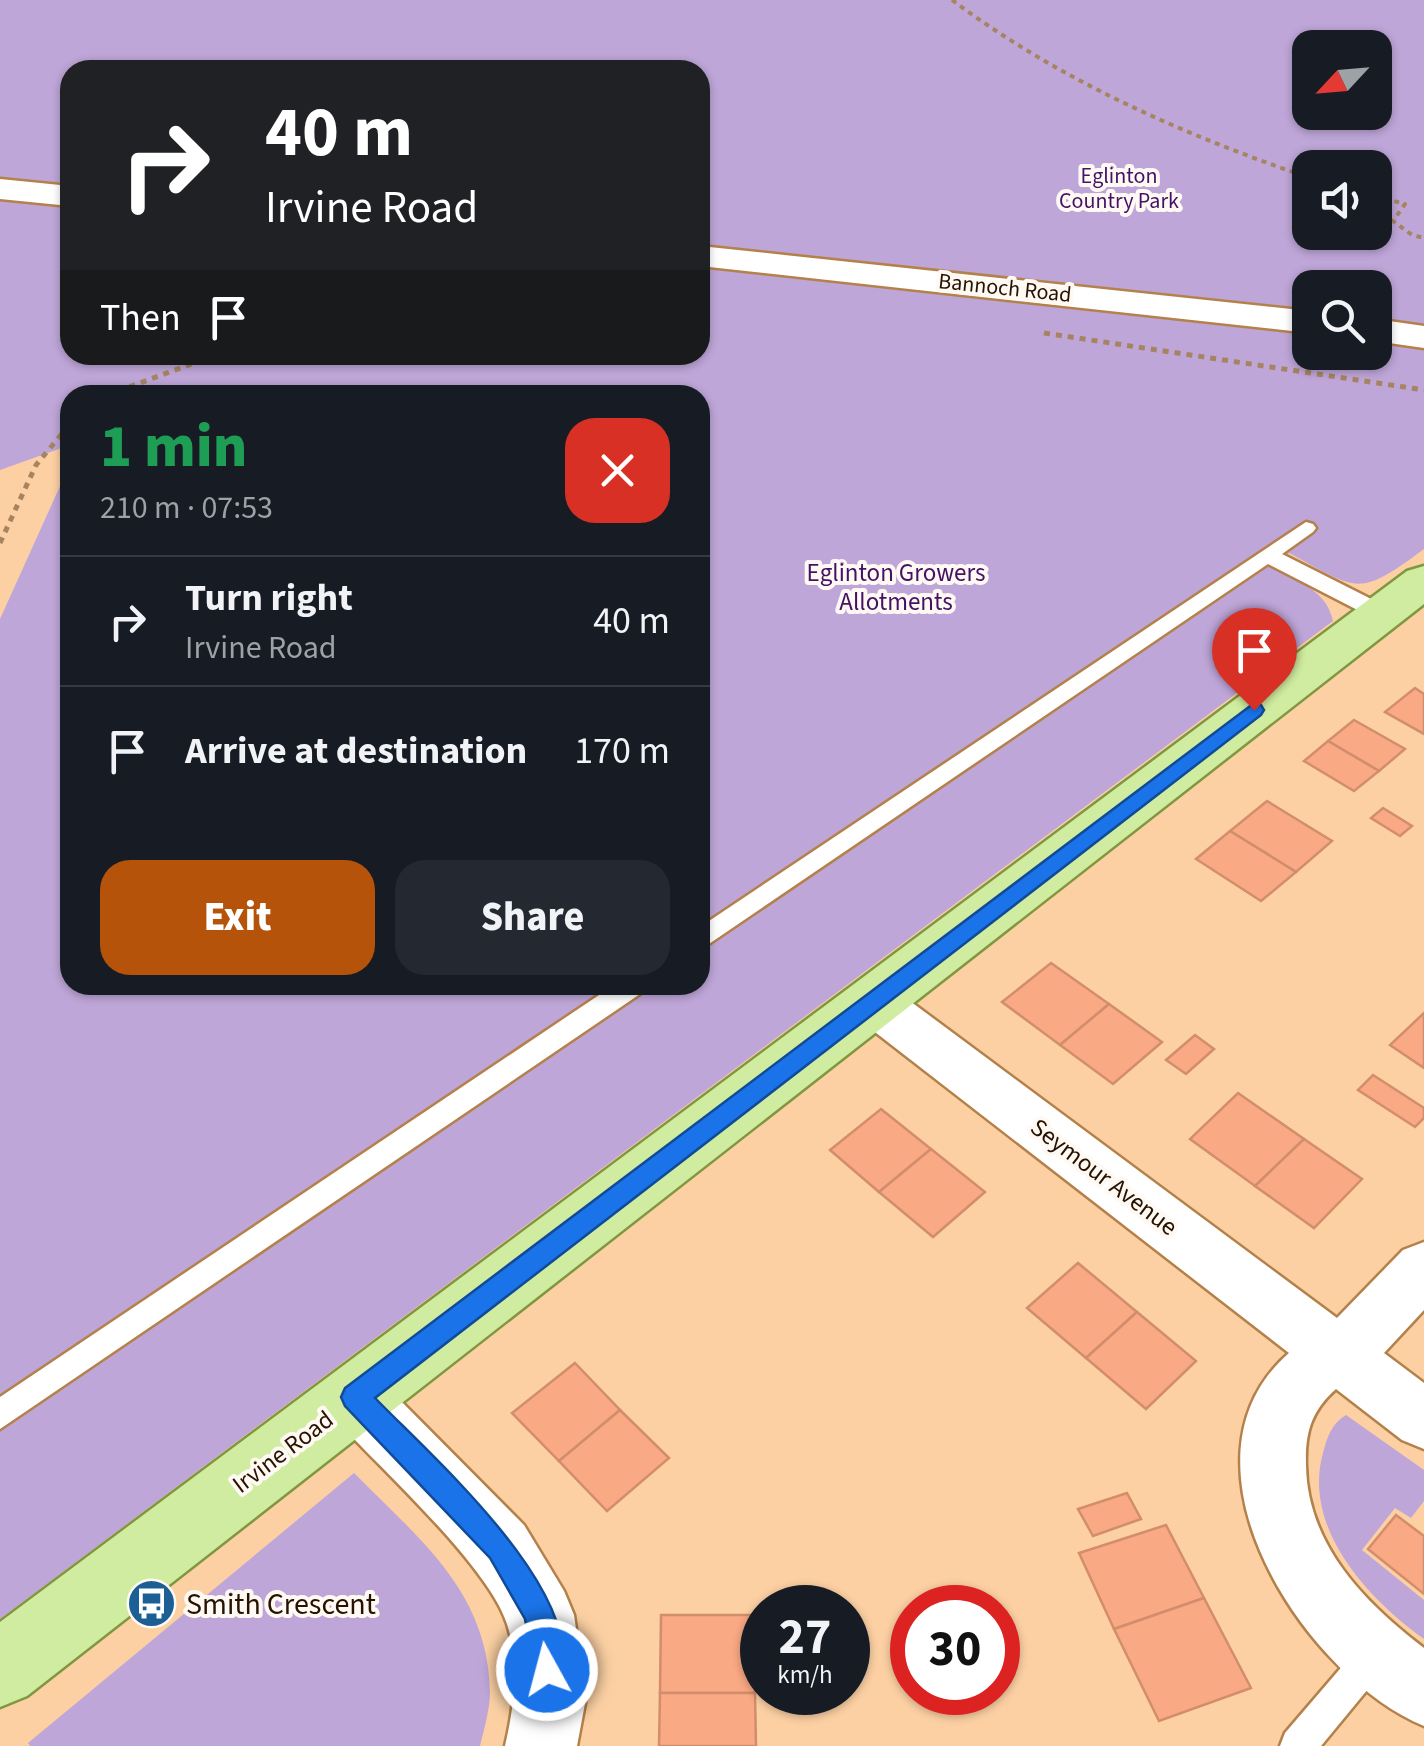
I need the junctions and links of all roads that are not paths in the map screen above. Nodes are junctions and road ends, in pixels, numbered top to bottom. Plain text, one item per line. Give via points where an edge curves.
1 (0, 190) edge
2 (60, 195) edge
3 (710, 257) edge
4 (1292, 320) edge
5 (1392, 332) edge
6 (1424, 336) edge
7 (1306, 528) dead end
8 (1268, 555) junction
9 (1402, 597) edge
10 (710, 932) edge
11 (619, 995) edge
12 (872, 1001) junction
13 (1424, 1268) edge
14 (1336, 1353) junction
15 (355, 1397) junction
16 (0, 1416) edge
17 (1424, 1420) edge
18 (0, 1669) edge
19 (1400, 1672) edge
20 (541, 1746) edge
21 (1298, 1746) edge

1 - 2 street
3 - 4 street, Bannoch Road
5 - 6 street
7 - 8 lane
8 - 9 lane
8 - 10 lane
9 - 12 main road, Irvine Road
11 - 16 lane
12 - 14 street, Seymour Avenue
12 - 15 main road, Irvine Road
13 - 14 street via 1358,1339
14 - 17 street, Seymour Avenue
14 - 19 street via 1308,1372 1276,1423 1273,1469 1281,1515 1332,1610
15 - 18 main road, Irvine Road
15 - 20 street via 500,1548 540,1615 551,1698
19 - 21 lane

